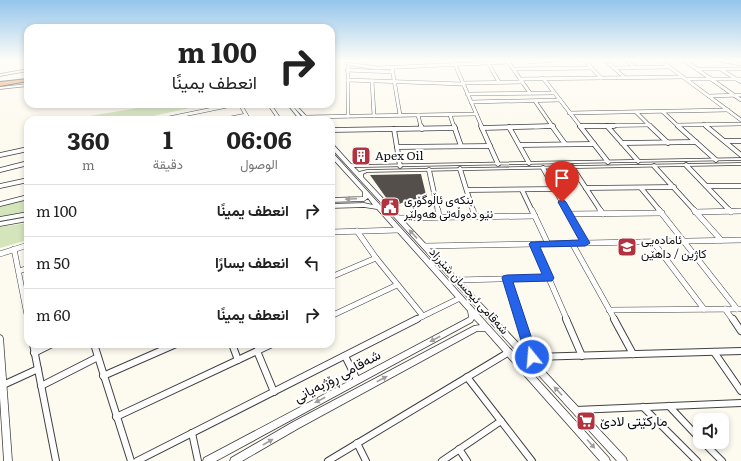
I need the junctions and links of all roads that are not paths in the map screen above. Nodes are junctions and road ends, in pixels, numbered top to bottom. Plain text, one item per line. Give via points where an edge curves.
1 (372, 81) edge
2 (17, 82) edge
3 (348, 82) edge
4 (383, 82) edge
5 (394, 82) junction
6 (499, 82) joint
7 (522, 82) joint
8 (546, 82) edge
9 (689, 82) edge
10 (715, 82) edge
11 (462, 83) junction
12 (0, 84) edge
13 (24, 85) edge
14 (0, 88) edge
15 (530, 93) junction
16 (554, 93) junction
17 (467, 94) junction
18 (708, 96) junction
19 (735, 96) junction
20 (741, 96) edge
21 (560, 100) junction
22 (741, 100) edge
23 (535, 101) junction
24 (471, 102) junction
25 (219, 108) edge
26 (242, 108) edge
27 (294, 108) edge
28 (728, 110) junction
29 (662, 111) junction
30 (636, 112) junction
31 (569, 113) junction
32 (476, 114) junction
33 (246, 115) joint
34 (400, 115) junction
35 (418, 115) junction
36 (450, 115) junction
37 (179, 116) edge
38 (241, 116) edge
39 (302, 116) edge
40 (348, 116) junction
41 (374, 116) junction
42 (335, 117) edge
43 (741, 120) edge
44 (704, 124) junction
45 (741, 124) edge
46 (650, 125) junction
47 (677, 125) junction
48 (553, 126) junction
49 (580, 126) junction
50 (607, 126) junction
51 (509, 127) junction
52 (455, 128) junction
53 (482, 128) junction
54 (394, 129) junction
55 (422, 129) junction
56 (335, 130) edge
57 (741, 141) edge
58 (696, 142) junction
59 (724, 142) junction
60 (622, 143) junction
61 (668, 143) junction
62 (565, 144) junction
63 (594, 144) junction
64 (520, 145) junction
65 (461, 146) junction
66 (490, 146) junction
67 (397, 147) junction
68 (24, 149) edge
69 (335, 154) edge
70 (0, 155) edge
71 (335, 155) edge
72 (741, 155) edge
73 (741, 159) edge
74 (716, 160) junction
75 (638, 161) junction
76 (664, 161) junction
77 (608, 162) junction
78 (530, 163) junction
79 (24, 164) edge
80 (498, 164) junction
81 (741, 164) edge
82 (350, 165) junction
83 (668, 165) junction
84 (686, 165) junction
85 (400, 166) junction
86 (512, 166) junction
87 (654, 166) junction
88 (572, 167) junction
89 (543, 168) junction
90 (366, 169) junction
91 (460, 169) junction
92 (0, 170) edge
93 (429, 170) junction
94 (361, 177) junction
95 (24, 181) edge
96 (0, 186) edge
97 (707, 186) junction
98 (741, 186) edge
99 (674, 187) junction
100 (586, 188) junction
101 (641, 188) junction
102 (555, 189) junction
103 (467, 190) junction
104 (522, 190) junction
105 (24, 198) edge
106 (335, 198) edge
107 (365, 199) junction
108 (0, 204) edge
109 (335, 205) edge
110 (379, 208) junction
111 (741, 211) edge
112 (696, 212) junction
113 (731, 212) junction
114 (662, 213) junction
115 (569, 214) junction
116 (603, 214) junction
117 (24, 215) edge
118 (535, 216) junction
119 (475, 217) junction
120 (399, 218) junction
121 (439, 218) junction
122 (24, 219) edge
123 (1, 221) edge
124 (399, 230) junction
125 (357, 231) junction
126 (335, 232) edge
127 (721, 240) junction
128 (741, 240) edge
129 (685, 241) junction
130 (652, 242) junction
131 (572, 243) junction
132 (585, 243) junction
133 (534, 244) junction
134 (548, 244) junction
135 (24, 246) edge
136 (424, 246) junction
137 (14, 249) junction
138 (0, 254) edge
139 (376, 258) junction
140 (24, 269) edge
141 (446, 269) junction
142 (19, 271) junction
143 (438, 273) junction
144 (335, 275) edge
145 (507, 278) junction
146 (549, 278) junction
147 (456, 280) junction
148 (397, 285) junction
149 (24, 298) edge
150 (460, 298) junction
151 (704, 309) junction
152 (724, 309) junction
153 (739, 309) edge
154 (471, 310) junction
155 (609, 310) junction
156 (335, 314) edge
157 (423, 316) junction
158 (470, 320) junction
159 (476, 328) junction
160 (489, 330) junction
161 (741, 331) edge
162 (0, 338) edge
163 (33, 348) edge
164 (44, 348) edge
165 (95, 348) edge
166 (167, 348) edge
167 (234, 348) edge
168 (263, 348) edge
169 (0, 351) edge
170 (257, 351) junction
171 (741, 351) edge
172 (509, 352) junction
173 (714, 352) junction
174 (34, 353) junction
175 (633, 354) junction
176 (345, 356) junction
177 (582, 356) junction
178 (98, 357) junction
179 (530, 358) junction
180 (238, 360) junction
181 (38, 369) junction
182 (104, 376) junction
183 (467, 377) junction
184 (357, 380) junction
185 (3, 385) junction
186 (41, 386) junction
187 (741, 391) edge
188 (274, 392) junction
189 (741, 403) edge
190 (669, 406) junction
191 (643, 407) junction
192 (576, 410) junction
193 (292, 415) junction
194 (116, 417) junction
195 (501, 421) junction
196 (296, 425) junction
197 (693, 432) edge
198 (192, 433) junction
199 (357, 443) junction
200 (459, 449) junction
201 (710, 449) edge
202 (8, 461) edge
203 (56, 461) edge
204 (131, 461) edge
205 (137, 461) edge
206 (198, 461) edge
207 (207, 461) edge
208 (234, 461) edge
209 (328, 461) edge
210 (366, 461) edge
211 (442, 461) edge
212 (467, 461) edge
213 (532, 461) edge
214 (606, 461) edge
215 (622, 461) edge
216 (697, 461) edge
217 (722, 461) edge

1 - 41 street
2 - 12 highway
3 - 40 street
4 - 5 street
5 - 11 street
5 - 34 street
6 - 7 street
6 - 11 street
7 - 15 street
8 - 16 street
9 - 18 street
10 - 19 street
11 - 17 street
13 - 14 street
15 - 16 street
15 - 17 street
16 - 21 street
17 - 24 street
18 - 19 street
18 - 28 street
19 - 20 street
19 - 22 street
21 - 23 street
21 - 31 street
23 - 24 street
23 - 48 street
24 - 32 street
25 - 37 street
26 - 33 street
27 - 39 street
28 - 29 street
28 - 43 street
29 - 30 street
29 - 47 street
30 - 31 street
30 - 46 street
31 - 49 street
32 - 36 street
32 - 53 street
33 - 38 street
34 - 35 street
34 - 41 street
35 - 36 street
35 - 55 street
36 - 52 street
40 - 41 street
40 - 42 street
44 - 45 street
44 - 47 street
44 - 59 street
46 - 50 street
46 - 61 street
47 - 58 street
48 - 51 street
48 - 62 street
49 - 50 street
49 - 63 street
50 - 60 street
51 - 53 street
51 - 64 street
52 - 55 street
52 - 65 street
53 - 66 street
54 - 55 street
54 - 56 street
54 - 67 street
57 - 59 street
58 - 61 street
58 - 74 street
59 - 72 street
60 - 61 street
60 - 75 street
62 - 63 street
62 - 64 street
63 - 77 street
64 - 78 street
65 - 66 street
65 - 67 street
66 - 80 street
67 - 85 street
68 - 70 street
69 - 82 street, شەقامی ئیحسان شێرزاد
71 - 107 street, شەقامی ئیحسان شێرزاد
73 - 74 street
74 - 76 street
75 - 76 street
75 - 77 street
76 - 83 street
77 - 78 street
78 - 86 street
79 - 92 street
80 - 85 street
80 - 86 street
81 - 84 street
82 - 90 street
82 - 94 street, شەقامی ئیحسان شێرزاد
83 - 84 street
83 - 87 street
84 - 97 street
85 - 90 street
86 - 89 street
86 - 91 street
87 - 88 street
87 - 99 street
88 - 89 street
88 - 100 street
89 - 102 street
90 - 93 street
90 - 94 street via 361,172
91 - 93 street
91 - 103 street
93 - 121 street
94 - 120 street, شەقامی ئیحسان شێرزاد
95 - 96 street
97 - 98 street
97 - 113 street
99 - 101 street
99 - 112 street
100 - 101 street
100 - 116 street
101 - 114 street
102 - 104 street
102 - 115 street
103 - 104 street
103 - 119 street
104 - 118 street
105 - 108 street
107 -> 106 street
107 - 109 street
107 - 110 street, شەقامی ئیحسان شێرزاد
107 - 110 street
110 - 124 street, شەقامی ئیحسان شێرزاد
111 - 113 street
112 - 113 street
112 - 127 street
114 - 116 street
114 - 129 street
115 - 116 street
115 - 132 street
117 - 123 street
118 - 119 street
118 - 134 street
119 - 121 street
120 - 121 street
136 -> 120 street, شەقامی ئیحسان شێرزاد
122 - 123 street
124 - 125 street
124 - 143 street, شەقامی ئیحسان شێرزاد
125 - 126 street
125 - 139 street
127 - 128 street
127 - 129 street
129 - 130 street
129 - 153 street
130 - 132 street
130 - 151 street
131 - 132 street
131 - 134 street
131 - 155 street
133 - 134 street
133 - 136 street
133 - 146 street
135 - 137 street
136 - 141 street, شەقامی ئیحسان شێرزاد
137 - 138 street
137 - 142 street
139 - 144 street
139 - 148 street
140 - 142 street
141 - 143 street
141 - 147 street, شەقامی ئیحسان شێرزاد
142 - 149 street
143 - 150 street, شەقامی ئیحسان شێرزاد
145 - 146 street
145 - 147 street
145 - 179 street
146 - 177 street
147 - 179 street, شەقامی ئیحسان شێرزاد
148 - 156 street
148 - 157 street
150 - 154 street, شەقامی ئیحسان شێرزاد
150 - 157 street
151 - 152 street
151 - 155 street
152 - 153 street
152 - 161 street
154 - 158 street
154 - 160 street, شەقامی ئیحسان شێرزاد
155 - 175 street
157 - 176 street
158 - 159 street via 475,322
158 -> 184 street, شەقامی ڕۆژبەیانی
159 - 160 street via 485,327
196 -> 159 street, شەقامی ڕۆژبەیانی
160 - 172 street, شەقامی ئیحسان شێرزاد
162 - 169 street
163 - 174 street
164 - 174 street
165 - 178 street
166 - 182 street
167 - 180 street
168 - 170 street
169 - 185 street
170 - 180 street
170 - 188 street
171 - 173 street
172 - 183 street
172 -> 214 street, شەقامی ئیحسان شێرزاد
173 - 175 street
173 - 187 street
174 - 181 street
175 - 177 street
176 - 184 street
176 - 188 street
177 - 179 street
178 - 182 street
178 - 186 street
192 -> 179 street, شەقامی ئیحسان شێرزاد
180 - 194 street
181 - 185 street
181 - 186 street
182 - 194 street
183 - 195 street
183 - 199 street
184 -> 193 street, شەقامی ڕۆژبەیانی
185 - 202 street
186 - 203 street
188 - 198 street
189 - 190 street
190 - 191 street
190 - 197 street
191 - 192 street
191 - 216 street
192 - 215 street, شەقامی ئیحسان شێرزاد
193 - 196 street
193 - 207 street, شەقامی ڕۆژبەیانی
194 - 204 street
195 - 200 street
195 - 213 street
208 -> 196 street, شەقامی ڕۆژبەیانی
198 - 205 street
198 - 206 street
199 - 209 street
199 - 210 street
200 - 211 street
200 - 212 street
201 - 217 street

